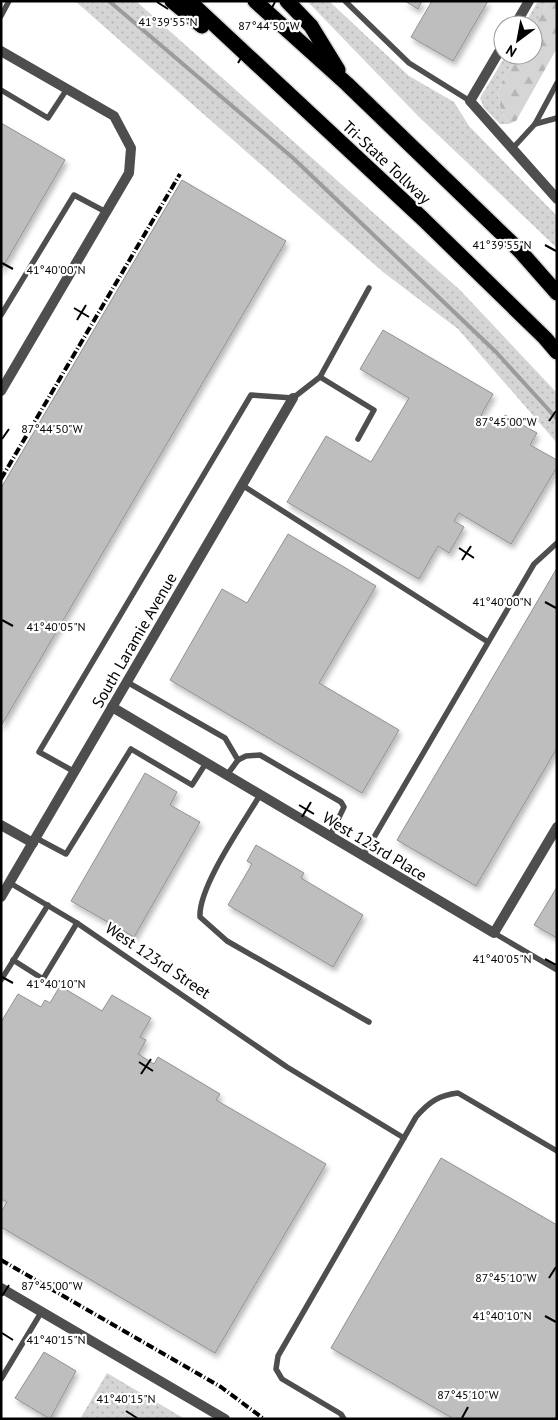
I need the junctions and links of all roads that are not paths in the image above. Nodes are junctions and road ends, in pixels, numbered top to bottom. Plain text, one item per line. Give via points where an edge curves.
1 (172, 1) edge
2 (189, 1) edge
3 (255, 1) edge
4 (288, 1) edge
5 (345, 1) edge
6 (529, 1) edge
7 (8, 2) edge
8 (521, 15) edge
9 (1, 16) edge
10 (1, 51) edge
11 (493, 62) edge
12 (557, 83) edge
13 (347, 84) junction
14 (67, 89) junction
15 (1, 90) edge
16 (470, 101) junction
17 (557, 118) edge
18 (317, 120) junction
19 (535, 124) junction
20 (512, 149) junction
21 (556, 197) edge
22 (106, 212) junction
23 (369, 288) dead end
24 (557, 292) edge
25 (1, 315) edge
26 (557, 352) edge
27 (320, 377) junction
28 (1, 391) edge
29 (293, 398) junction
30 (358, 439) dead end
31 (242, 485) junction
32 (557, 543) edge
33 (488, 642) junction
34 (127, 682) junction
35 (112, 707) junction
36 (238, 760) junction
37 (206, 763) junction
38 (74, 772) junction
39 (227, 775) junction
40 (260, 795) junction
41 (1, 825) edge
42 (557, 827) edge
43 (330, 836) junction
44 (34, 841) junction
45 (363, 856) junction
46 (10, 883) junction
47 (1, 897) edge
48 (48, 906) junction
49 (77, 923) junction
50 (494, 933) junction
51 (13, 960) junction
52 (557, 970) edge
53 (1, 980) edge
54 (369, 1022) dead end
55 (404, 1138) junction
56 (557, 1150) edge
57 (1, 1288) edge
58 (42, 1312) junction
59 (1, 1379) edge
60 (225, 1419) edge
61 (344, 1419) edge

1 - 18 highway
2 - 18 highway, Tri-State Tollway
3 - 13 highway, Tri-State Tollway
4 - 13 highway via 311,26
5 - 16 lane via 409,63
6 - 8 street
7 - 9 lane
10 - 14 street
11 - 16 street
12 - 19 lane
13 - 24 highway, Tri-State Tollway via 520,251
14 - 15 lane via 48,118
14 - 22 street via 114,116 132,148 129,172
16 - 20 street
17 - 19 lane
18 - 26 highway, Tri-State Tollway
19 - 20 lane
20 - 21 street
22 - 25 lane via 74,195
22 - 28 street
23 - 27 lane
27 - 29 lane
27 - 30 lane via 374,410
29 - 31 street, South Laramie Avenue
29 - 38 lane via 250,395 39,752
31 - 33 lane
31 - 34 street, South Laramie Avenue
32 - 33 lane via 534,564
33 - 45 lane
34 - 35 street, South Laramie Avenue
34 - 36 lane via 225,738
35 - 37 street, West 123rd Place
35 - 38 street, South Laramie Avenue
36 - 39 lane
36 - 43 lane via 260,755 341,802 344,807
37 - 39 street, West 123rd Place
37 - 44 lane via 192,785 131,749 66,854
38 - 44 street, South Laramie Avenue
39 - 40 street, West 123rd Place
40 - 43 street, West 123rd Place
40 - 54 lane via 208,885 200,917 227,941
41 - 44 street
42 - 50 street
43 - 45 street, West 123rd Place
44 - 46 street, South Laramie Avenue
45 - 50 street, West 123rd Place
46 - 47 street, South Laramie Avenue
46 - 48 lane, West 123rd Street
48 - 49 lane, West 123rd Street
48 - 51 lane
49 - 51 lane via 43,979
49 - 55 lane, West 123rd Street via 287,1066
50 - 52 lane
51 - 53 lane
55 - 56 lane via 427,1104 443,1094 458,1093
55 - 61 lane via 278,1356 276,1369 282,1378 342,1414
57 - 58 street
58 - 59 lane
58 - 60 street

